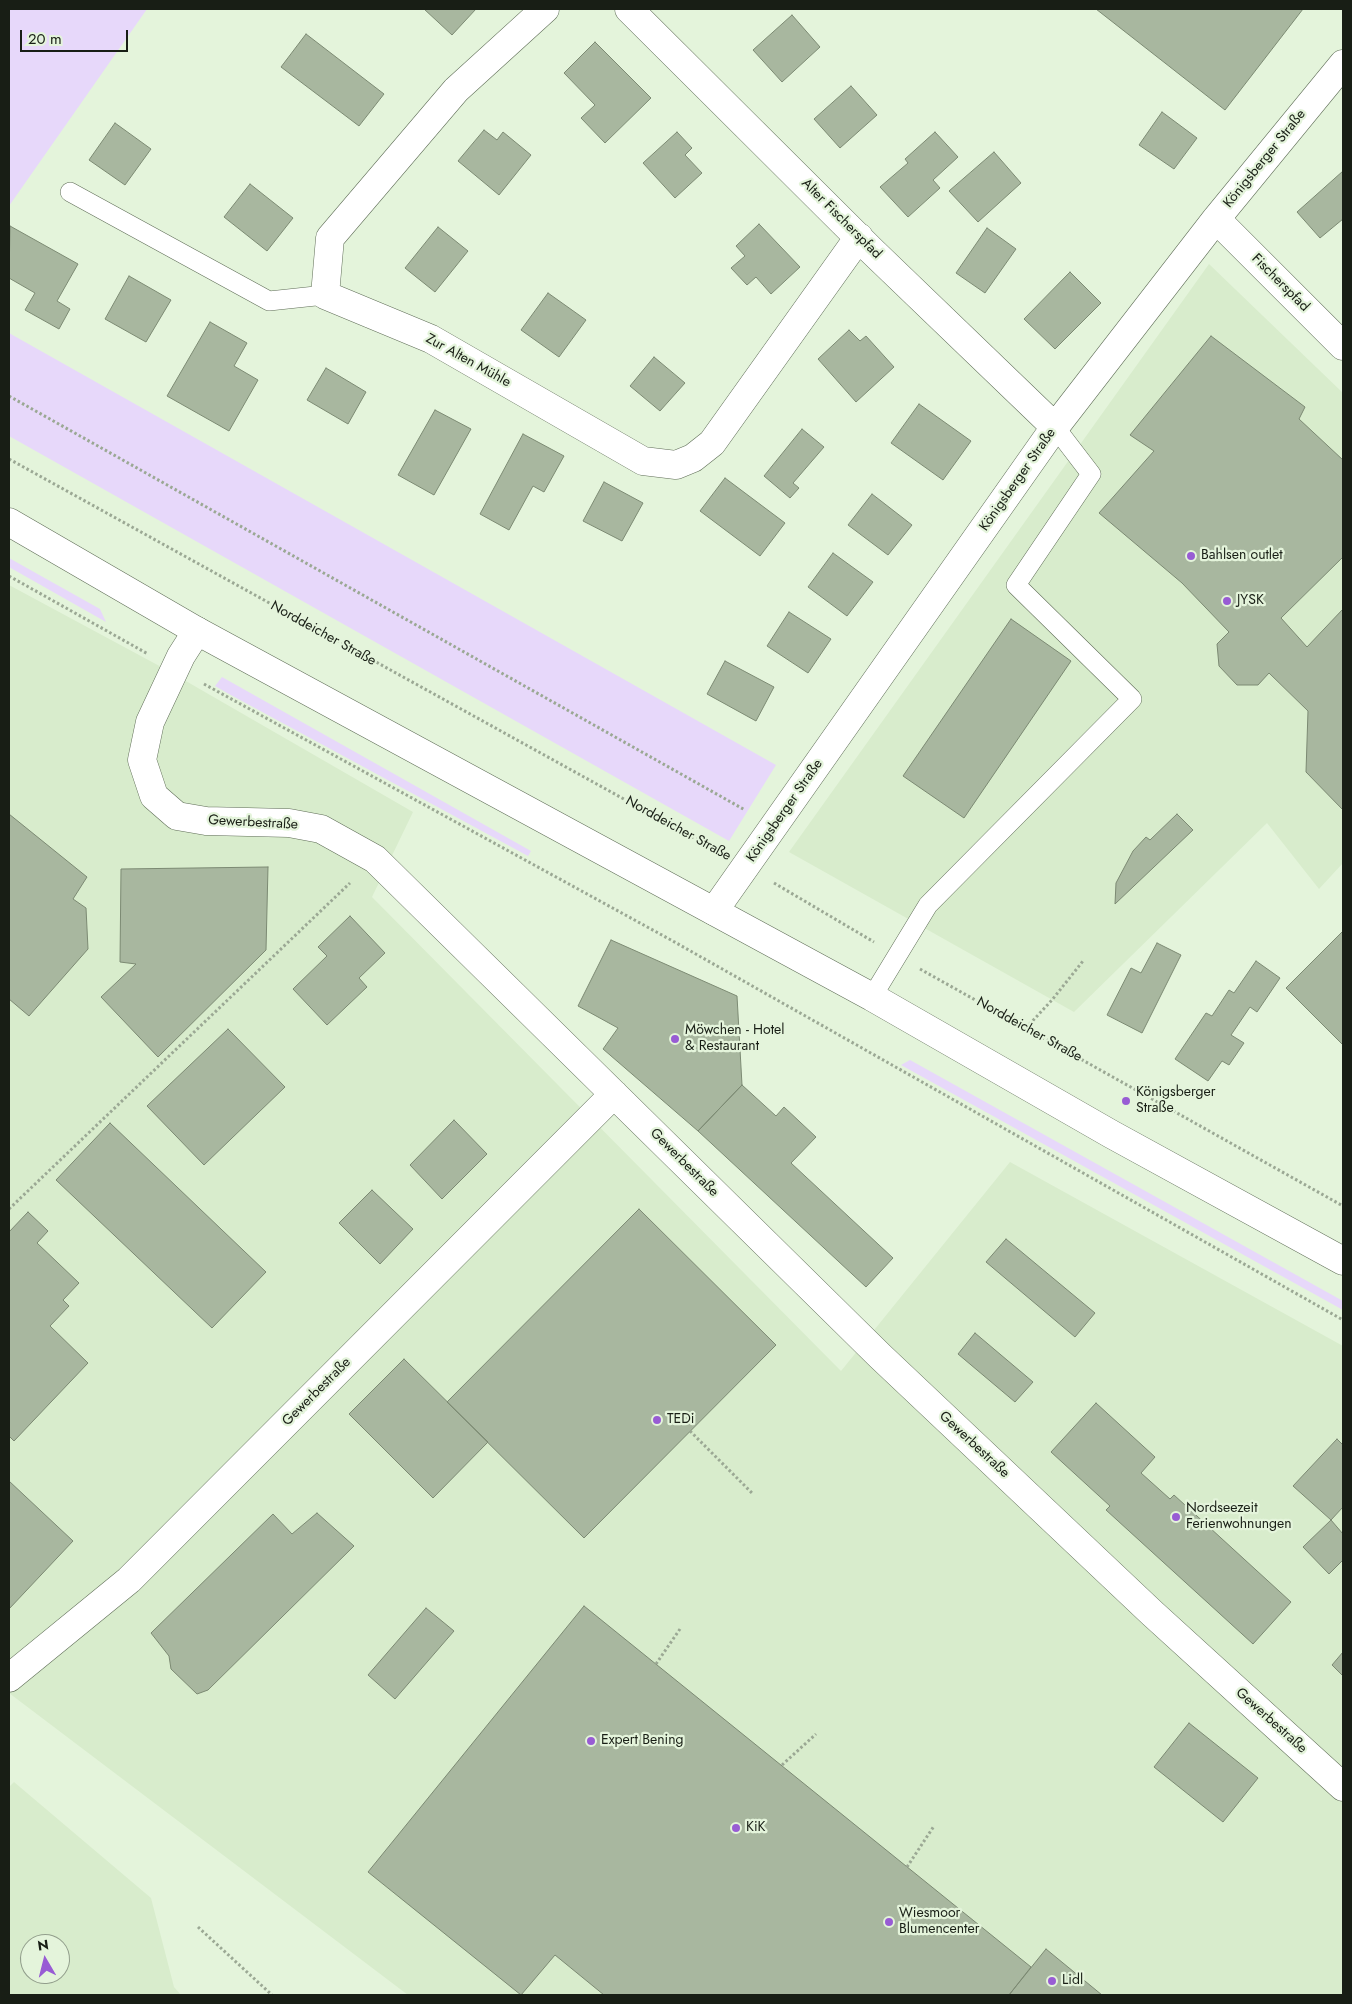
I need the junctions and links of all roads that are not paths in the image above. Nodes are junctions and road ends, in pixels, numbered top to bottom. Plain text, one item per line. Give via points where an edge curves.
1 (545, 9) edge
2 (629, 9) edge
3 (1343, 64) edge
4 (70, 192) dead end
5 (1216, 219) junction
6 (859, 237) junction
7 (325, 295) junction
8 (1343, 346) edge
9 (1055, 426) junction
10 (9, 522) edge
11 (197, 631) junction
12 (714, 911) junction
13 (872, 997) junction
14 (614, 1094) junction
15 (1343, 1261) edge
16 (9, 1678) edge
17 (1343, 1787) edge

1 - 7 street via 456,90 330,238
2 - 6 street, Alter Fischerspfad
3 - 5 street, Königsberger Straße
4 - 7 lane via 270,301
5 - 8 street, Fischerspfad
5 - 9 street, Königsberger Straße
6 - 7 street, Zur Alten Mühle via 712,443 693,458 676,465 643,462 431,339
6 - 9 street, Alter Fischerspfad
9 - 12 street, Königsberger Straße
9 - 13 lane via 1091,474 1016,585 1132,699 928,905
10 - 11 street
11 - 12 street
11 - 14 street, Gewerbestraße via 150,722 142,760 154,796 177,816 206,822 289,823 322,830 375,859
12 - 13 street
13 - 15 street via 1111,1134
14 - 16 street, Gewerbestraße via 129,1580
14 - 17 street, Gewerbestraße via 887,1362 1152,1613

